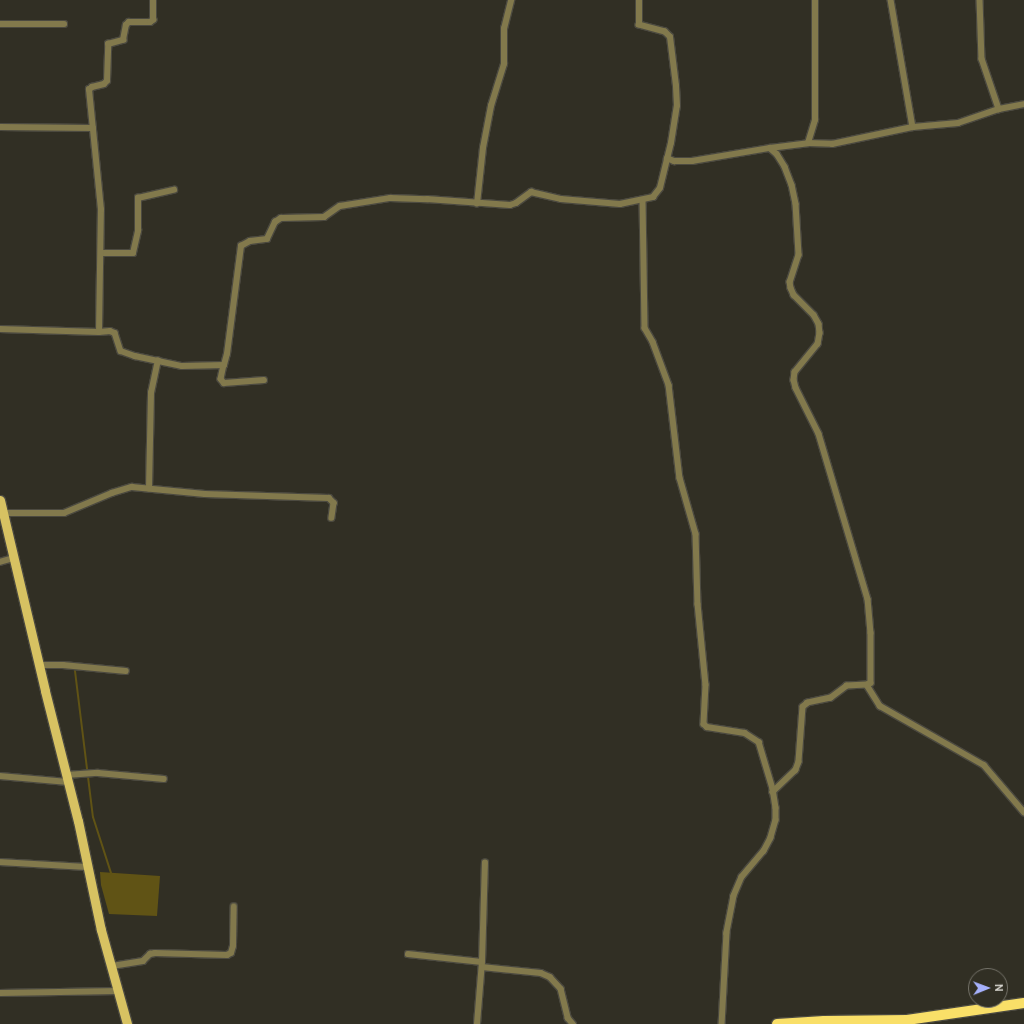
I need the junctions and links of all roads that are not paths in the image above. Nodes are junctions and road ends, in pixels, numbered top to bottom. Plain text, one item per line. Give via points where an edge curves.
1 (153, 0) edge
2 (511, 0) edge
3 (639, 0) edge
4 (815, 0) edge
5 (891, 0) edge
6 (980, 0) edge
7 (0, 24) edge
8 (64, 24) dead end
9 (1024, 104) edge
10 (999, 109) junction
11 (0, 127) edge
12 (913, 127) junction
13 (94, 128) junction
14 (808, 143) junction
15 (770, 148) junction
16 (667, 158) junction
17 (174, 190) dead end
18 (643, 200) junction
19 (477, 204) junction
20 (101, 253) junction
21 (0, 329) edge
22 (99, 332) junction
23 (158, 361) junction
24 (224, 365) junction
25 (264, 380) dead end
26 (149, 489) junction
27 (0, 500) edge
28 (3, 513) junction
29 (332, 518) dead end
30 (14, 558) junction
31 (0, 562) edge
32 (39, 665) junction
33 (126, 671) dead end
34 (867, 685) junction
35 (0, 776) edge
36 (67, 779) junction
37 (164, 779) dead end
38 (773, 792) junction
39 (1024, 812) edge
40 (0, 862) edge
41 (485, 863) dead end
42 (88, 867) junction
43 (234, 908) dead end
44 (408, 954) dead end
45 (482, 964) junction
46 (112, 966) junction
47 (119, 990) junction
48 (0, 993) edge
49 (1024, 1003) edge
50 (127, 1024) edge
51 (477, 1024) edge
52 (573, 1024) edge
53 (722, 1024) edge
54 (777, 1024) edge

1 - 13 street via 152,21 129,22 123,40 108,44 107,81 89,90
2 - 19 street via 504,29 504,64 491,106
3 - 16 street via 639,25 665,32 671,39 677,106
4 - 14 street via 815,120
5 - 12 street
6 - 10 street via 982,59
7 - 8 street
9 - 10 street
10 - 12 street via 958,123
11 - 13 street
12 - 14 street via 832,144
13 - 20 street via 101,210
14 - 15 street
15 - 16 street via 692,161 674,161
15 - 34 street via 785,167 796,204 798,255 790,282 791,288 794,295 814,315 820,333 818,344 795,372 794,380 818,434 868,599 871,683
16 - 18 street via 660,188 653,197
17 - 20 street via 138,198 138,231 133,253
18 - 19 street via 620,204 561,199 531,192 512,205
18 - 38 street via 645,328 669,385 680,478 696,534 698,604 706,685 704,724 707,727 745,733 755,738 759,742
19 - 24 street via 390,198 340,206 324,217 289,216 278,219 267,239 250,241 242,246
20 - 22 street
21 - 22 street
22 - 23 street via 107,330 115,333 121,350
23 - 24 street via 182,366
23 - 26 street via 151,393
24 - 25 street via 221,379 224,383
26 - 28 street via 132,488 112,493 64,513
26 - 29 street via 205,494 329,498 334,503
27 - 28 main road
28 - 30 main road
30 - 31 street
30 - 32 main road
32 - 33 street
32 - 36 main road
34 - 38 street via 845,687 831,698 808,703 803,707 799,762 796,770
34 - 39 street via 880,706 984,765
35 - 36 street
36 - 37 street via 98,773
36 - 42 main road
38 - 53 street via 776,820 771,838 764,851 742,877 734,896 727,933
40 - 42 street
41 - 45 street
42 - 46 main road via 101,930
43 - 46 street via 231,953 155,953 143,961
44 - 45 street
45 - 51 street
45 - 52 street via 541,973 550,977 561,989 568,1018
46 - 47 main road
47 - 48 street
47 - 50 main road
49 - 54 highway via 907,1020

